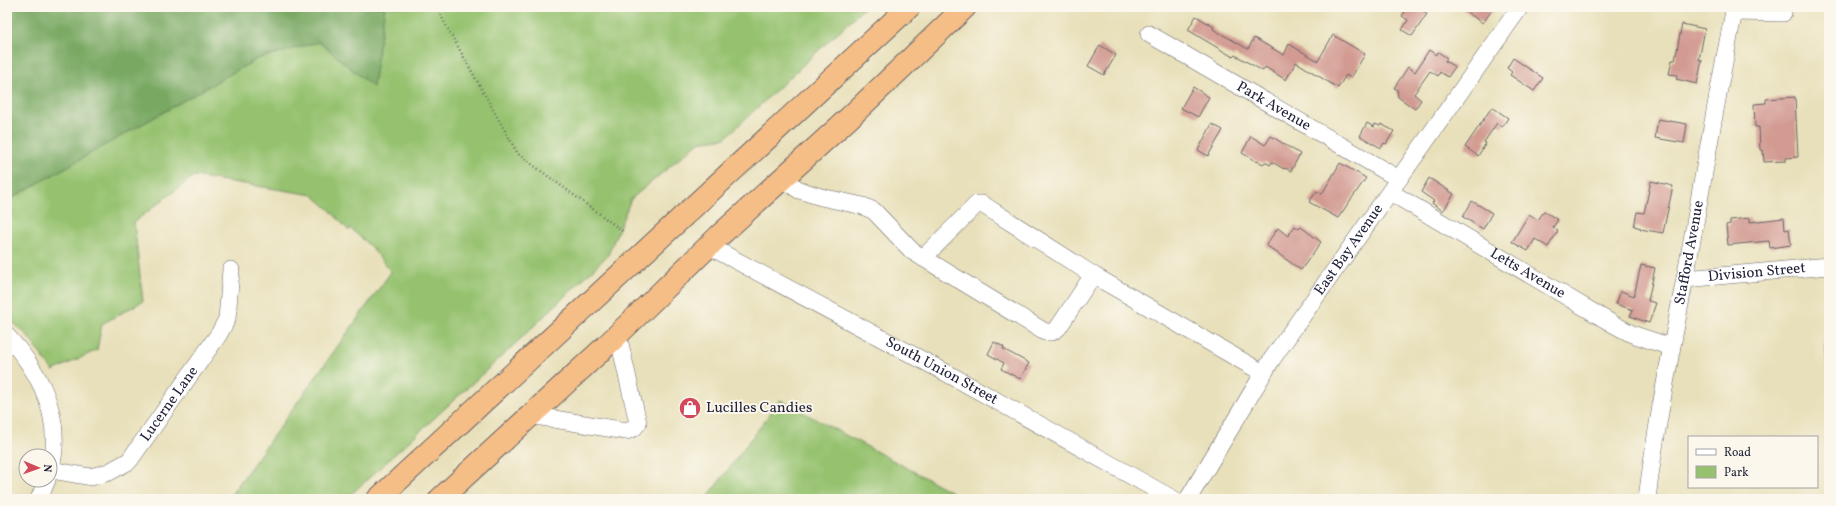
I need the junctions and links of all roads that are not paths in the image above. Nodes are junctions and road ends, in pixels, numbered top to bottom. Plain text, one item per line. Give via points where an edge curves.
1 (909, 7) edge
2 (965, 7) edge
3 (1520, 7) edge
4 (1734, 9) edge
5 (1783, 13) dead end
6 (1149, 34) dead end
7 (783, 178) junction
8 (1394, 186) junction
9 (709, 246) junction
10 (923, 258) junction
11 (1829, 266) edge
12 (231, 270) dead end
13 (1093, 275) junction
14 (1685, 279) junction
15 (618, 334) junction
16 (7, 336) edge
17 (1670, 347) junction
18 (1263, 373) junction
19 (530, 415) junction
20 (53, 448) edge
21 (58, 475) edge
22 (43, 488) edge
23 (39, 499) edge
24 (378, 499) edge
25 (440, 499) edge
26 (1173, 499) edge
27 (1188, 499) edge
28 (1647, 499) edge

1 - 24 highway
2 - 7 highway via 850,118
3 - 8 street, East Bay Avenue
4 - 5 street
4 - 14 street, Stafford Avenue
6 - 8 street, Park Avenue
7 - 9 highway
7 - 10 street via 799,190 874,211 912,251
8 - 17 street, Letts Avenue via 1600,317 1632,334
8 - 18 street, East Bay Avenue
9 - 15 highway
9 - 26 street, South Union Street via 952,376
10 - 13 street via 977,204 982,204
10 - 13 street via 1045,332 1052,332 1058,328
11 - 14 street, Division Street
12 - 21 street, Lucerne Lane via 227,319 129,461 109,472 91,477
13 - 18 street
14 - 17 street, Stafford Avenue
15 - 19 highway
15 - 19 street via 638,423 634,428 626,431
16 - 20 street via 28,360 41,382 50,407
17 - 28 street, Stafford Avenue
18 - 27 street, East Bay Avenue
19 - 25 highway
22 - 23 street

